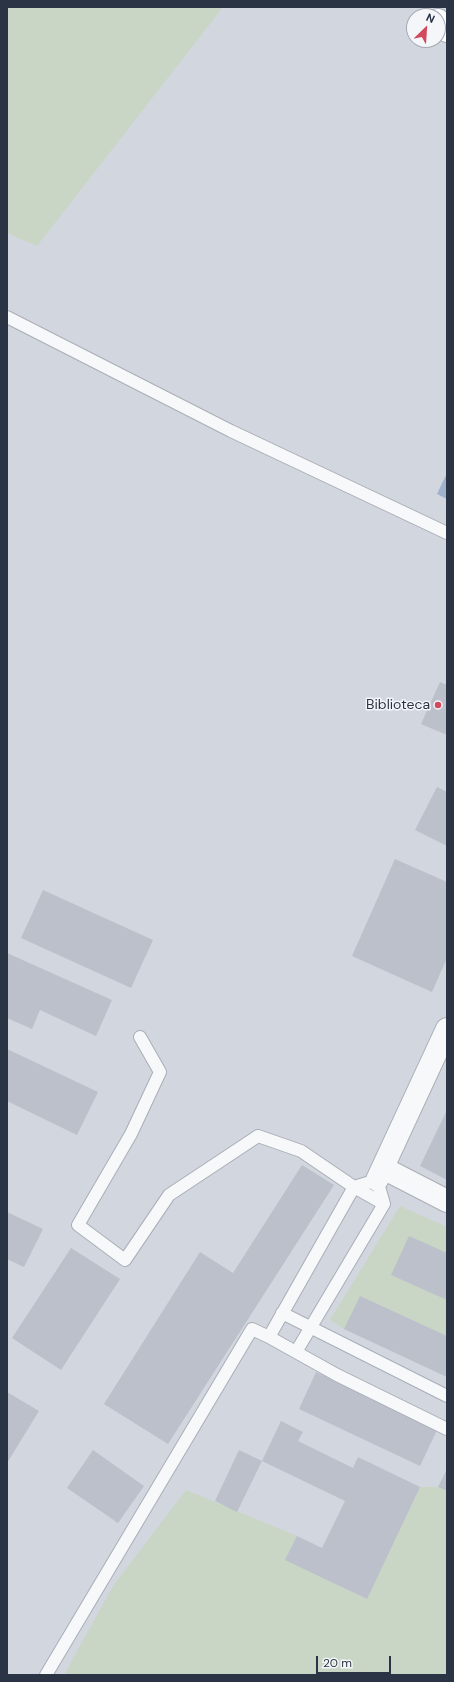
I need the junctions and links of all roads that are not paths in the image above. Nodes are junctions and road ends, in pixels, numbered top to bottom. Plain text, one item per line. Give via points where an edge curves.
1 (7, 317) edge
2 (447, 533) edge
3 (446, 1034) edge
4 (140, 1037) dead end
5 (380, 1174) junction
6 (354, 1187) junction
7 (447, 1201) edge
8 (384, 1204) junction
9 (282, 1313) junction
10 (311, 1328) junction
11 (269, 1337) junction
12 (296, 1352) junction
13 (447, 1396) edge
14 (447, 1429) edge
15 (46, 1675) edge

1 - 2 lane via 231,431
3 - 5 street
4 - 6 lane via 160,1072 132,1134 78,1225 125,1260 169,1195 258,1136 301,1151
5 - 6 lane
5 - 7 street
5 - 8 lane
6 - 8 lane
6 - 9 lane
8 - 10 lane
9 - 10 lane
9 - 11 lane
10 - 12 lane
10 - 13 lane
11 - 12 lane
11 - 15 lane via 252,1329
12 - 14 lane

